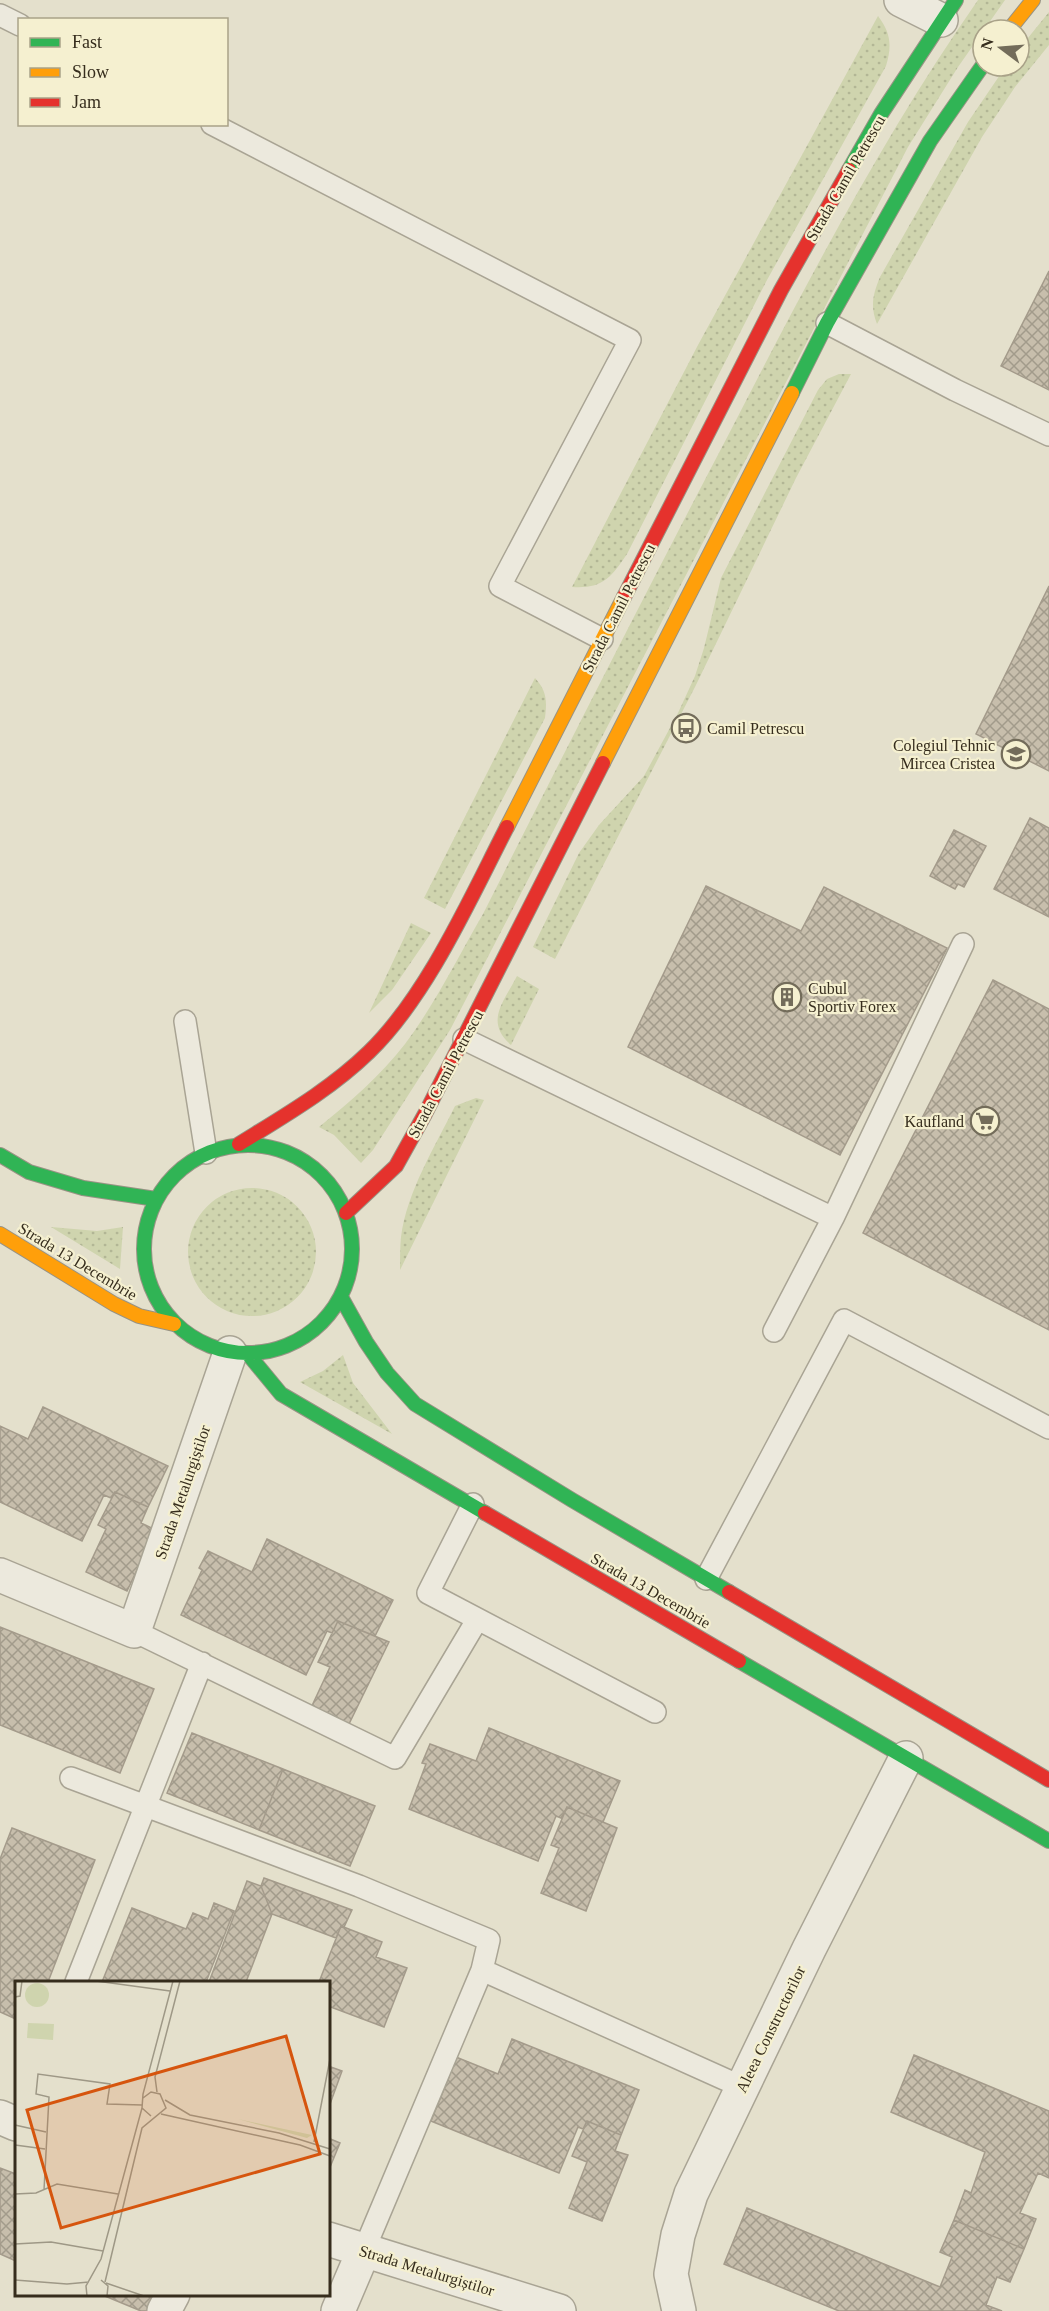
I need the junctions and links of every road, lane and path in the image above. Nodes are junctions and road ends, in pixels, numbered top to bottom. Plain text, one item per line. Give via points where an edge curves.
1 (901, 0) edge
2 (1033, 0) edge
3 (948, 10) edge
4 (0, 15) edge
5 (1019, 18) edge
6 (18, 24) edge
7 (974, 78) edge
8 (216, 126) edge
9 (827, 323) junction
10 (1049, 435) edge
11 (602, 639) junction
12 (963, 944) dead end
13 (185, 1021) dead end
14 (464, 1039) junction
15 (239, 1144) junction
16 (206, 1153) junction
17 (0, 1155) edge
18 (156, 1199) junction
19 (346, 1213) junction
20 (833, 1218) junction
21 (0, 1234) edge
22 (341, 1297) junction
23 (174, 1324) junction
24 (774, 1331) dead end
25 (239, 1354) junction
26 (1049, 1428) edge
27 (473, 1504) junction
28 (0, 1575) edge
29 (706, 1579) junction
30 (477, 1620) junction
31 (134, 1631) junction
32 (202, 1663) junction
33 (655, 1712) dead end
34 (906, 1758) junction
35 (70, 1778) dead end
36 (1049, 1780) edge
37 (145, 1806) junction
38 (1049, 1841) edge
39 (482, 1970) junction
40 (77, 1981) edge
41 (742, 2087) junction
42 (0, 2117) edge
43 (15, 2124) edge
44 (330, 2241) edge
45 (364, 2250) junction
46 (172, 2296) edge
47 (164, 2311) edge
48 (338, 2311) edge
49 (559, 2311) edge
50 (679, 2311) edge

1 - 3 street, Strada Camil Petrescu
2 - 5 main road
3 - 11 main road, Strada Camil Petrescu via 881,114 781,290
4 - 6 lane
7 - 9 main road, Strada Camil Petrescu via 930,141
8 - 11 lane via 630,340 500,586
9 - 10 lane
9 - 14 main road, Strada Camil Petrescu
11 - 15 main road, Strada Camil Petrescu via 456,926 386,1034 349,1070 305,1103
12 - 20 lane
13 - 16 lane
14 - 19 main road, Strada Camil Petrescu via 396,1166
14 - 20 lane
15 - 16 main road, Strada 13 Decembrie
15 - 19 main road, Strada 13 Decembrie via 273,1147 304,1160 330,1183
16 - 18 main road, Strada 13 Decembrie via 177,1172
17 - 18 main road via 29,1172 83,1188
18 - 23 main road, Strada 13 Decembrie via 146,1223 146,1274 155,1298
19 - 22 main road, Strada 13 Decembrie via 353,1241 351,1270
20 - 24 lane
21 - 23 main road, Strada 13 Decembrie via 114,1304 139,1316
22 - 25 main road, Strada 13 Decembrie via 318,1328 294,1342
22 - 29 main road via 387,1373 415,1404
23 - 25 main road, Strada 13 Decembrie via 200,1343
25 - 27 main road, Strada 13 Decembrie via 281,1394
25 - 31 street, Strada Metalurgiștilor
26 - 29 lane via 844,1320
27 - 30 lane via 428,1593
27 - 34 main road, Strada 13 Decembrie
28 - 31 street
29 - 36 main road
30 - 32 lane via 395,1758
30 - 33 lane
31 - 32 lane
32 - 37 lane
34 - 38 main road, Strada 13 Decembrie
34 - 41 street, Aleea Constructorilor
35 - 37 lane
37 - 39 lane via 359,1886 489,1940
37 - 40 lane
39 - 41 lane
39 - 45 lane
41 - 50 street, Aleea Constructorilor via 691,2194 678,2235 671,2274
42 - 43 street
44 - 45 street, Strada Metalurgiștilor
45 - 48 street
45 - 49 street, Strada Metalurgiștilor
46 - 47 street

